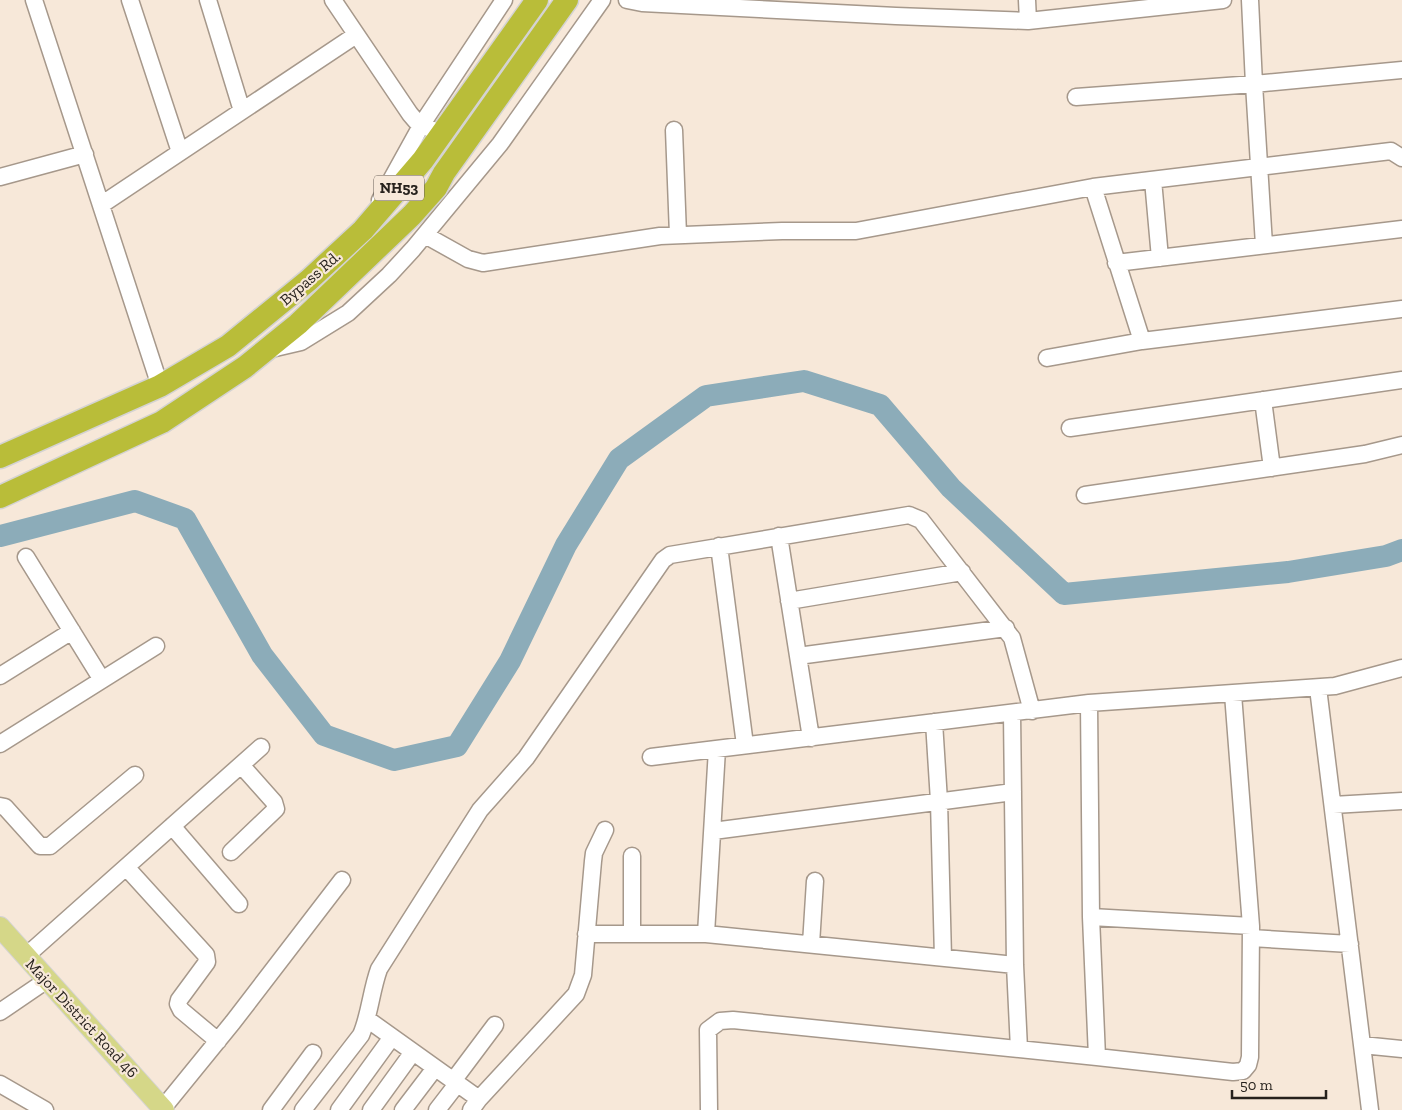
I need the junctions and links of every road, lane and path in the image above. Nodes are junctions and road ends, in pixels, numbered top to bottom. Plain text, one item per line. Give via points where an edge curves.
1 (34, 0) edge
2 (130, 0) edge
3 (208, 0) edge
4 (333, 0) edge
5 (504, 0) edge
6 (537, 0) edge
7 (568, 0) edge
8 (602, 0) edge
9 (627, 0) edge
10 (1027, 0) edge
11 (1223, 0) edge
12 (1250, 0) edge
13 (822, 6) edge
14 (897, 8) edge
15 (523, 20) junction
16 (1028, 21) junction
17 (356, 34) junction
18 (542, 37) junction
19 (1402, 70) edge
20 (1254, 84) junction
21 (1076, 97) dead end
22 (242, 111) junction
23 (422, 124) junction
24 (674, 130) dead end
25 (441, 135) junction
26 (180, 152) junction
27 (85, 154) junction
28 (1402, 158) edge
29 (1259, 168) junction
30 (1, 174) edge
31 (1153, 180) junction
32 (1093, 187) junction
33 (101, 205) junction
34 (1402, 229) edge
35 (363, 230) junction
36 (424, 235) junction
37 (678, 235) junction
38 (1264, 245) junction
39 (1160, 258) junction
40 (1116, 263) junction
41 (1402, 309) edge
42 (1142, 341) junction
43 (264, 351) junction
44 (1047, 358) dead end
45 (1402, 380) edge
46 (160, 386) junction
47 (1263, 400) junction
48 (1070, 428) dead end
49 (1402, 445) edge
50 (0, 457) edge
51 (1272, 468) junction
52 (1085, 495) dead end
53 (0, 497) edge
54 (779, 536) junction
55 (719, 546) junction
56 (26, 557) dead end
57 (962, 572) junction
58 (789, 601) junction
59 (1006, 628) junction
60 (72, 631) junction
61 (156, 646) dead end
62 (798, 656) junction
63 (1402, 668) edge
64 (0, 676) edge
65 (102, 680) junction
66 (1318, 688) junction
67 (1233, 694) junction
68 (1089, 703) junction
69 (1032, 711) junction
70 (1012, 713) junction
71 (934, 722) junction
72 (811, 738) junction
73 (0, 744) edge
74 (745, 746) junction
75 (261, 747) dead end
76 (717, 749) junction
77 (651, 757) dead end
78 (241, 765) junction
79 (135, 775) dead end
80 (1013, 792) junction
81 (940, 801) junction
82 (1402, 801) edge
83 (1333, 805) junction
84 (0, 806) edge
85 (172, 826) junction
86 (605, 830) dead end
87 (713, 830) junction
88 (231, 852) dead end
89 (632, 856) dead end
90 (126, 867) junction
91 (342, 880) dead end
92 (815, 881) dead end
93 (239, 904) dead end
94 (1091, 917) junction
95 (0, 927) edge
96 (1251, 932) junction
97 (586, 934) junction
98 (632, 934) junction
99 (706, 934) junction
100 (811, 944) junction
101 (1350, 944) junction
102 (26, 956) junction
103 (943, 958) junction
104 (1014, 965) junction
105 (47, 980) junction
106 (0, 1012) edge
107 (367, 1019) junction
108 (495, 1025) dead end
109 (392, 1037) junction
110 (218, 1041) junction
111 (1362, 1045) junction
112 (1019, 1049) junction
113 (1402, 1049) edge
114 (413, 1052) junction
115 (314, 1053) dead end
116 (1097, 1057) junction
117 (435, 1068) junction
118 (455, 1082) junction
119 (0, 1084) edge
120 (157, 1101) edge
121 (475, 1105) edge
122 (45, 1110) edge
123 (272, 1110) edge
124 (304, 1110) edge
125 (339, 1110) edge
126 (371, 1110) edge
127 (403, 1110) edge
128 (437, 1110) edge
129 (709, 1110) edge
130 (1370, 1110) edge

1 - 27 street
2 - 26 street
3 - 22 street
4 - 17 street
5 - 23 street
6 - 15 highway, Bypass Rd. / NH53
7 - 18 highway, Bypass Rd.
8 - 36 street via 500,144
9 - 13 street via 642,3
10 - 16 street
11 - 16 street
12 - 20 street
13 - 14 street
14 - 16 street
15 - 18 highway
15 - 25 highway, Bypass Rd. / NH53
17 - 22 street
17 - 23 street via 410,114
18 - 43 highway, Bypass Rd. via 436,188 298,324
19 - 20 street
20 - 21 street
20 - 29 street
22 - 26 street
23 - 25 street
23 - 35 street
24 - 37 street
25 - 35 highway, Bypass Rd. / NH53 via 424,160
26 - 33 street
27 - 30 street
27 - 33 street
28 - 29 street via 1391,152
29 - 31 street
29 - 38 street
31 - 32 street
31 - 39 street
32 - 37 street via 856,231
32 - 40 street
33 - 46 street
34 - 38 street
35 - 46 highway, Bypass Rd. / NH53 via 309,280 228,346
36 - 37 street via 468,259 483,263
36 - 43 street via 389,275 348,313 301,342
38 - 39 street
39 - 40 street
40 - 42 street
41 - 42 street
42 - 44 street
43 - 53 highway, Bypass Rd. via 162,422
45 - 47 street
46 - 50 highway, Bypass Rd.
47 - 48 street
47 - 51 street
49 - 51 street via 1366,454
51 - 52 street
54 - 55 street
54 - 57 street via 909,515 921,520
54 - 58 street
55 - 74 street
55 - 107 street via 677,553 663,560 526,758 480,810 379,969
56 - 60 street
57 - 58 street
57 - 59 street
58 - 62 street
59 - 62 street
59 - 69 street via 1016,649
60 - 64 street
60 - 65 street
61 - 65 street
62 - 72 street
63 - 66 street
65 - 73 street
66 - 67 street
66 - 83 street
67 - 68 street
67 - 96 street
68 - 69 street
68 - 94 street
69 - 70 street
70 - 71 street
70 - 80 street
71 - 72 street
71 - 81 street
72 - 74 street
74 - 76 street
75 - 78 street
76 - 77 street
76 - 87 street
78 - 85 street
78 - 88 street via 274,802 276,809
79 - 84 street via 50,846 40,846 5,807
80 - 81 street
80 - 104 street
81 - 87 street
81 - 103 street
82 - 83 street
83 - 101 street
85 - 90 street
85 - 93 street
86 - 97 street via 592,861
87 - 99 street
89 - 98 street
90 - 102 street
90 - 110 street via 206,955 207,962 178,1004
91 - 110 street
92 - 100 street
94 - 96 street
94 - 116 street
95 - 102 main road, Major District Road 46
96 - 101 street
96 - 116 street via 1250,1057 1243,1071
97 - 98 street
97 - 121 street via 583,975 576,994
98 - 99 street
99 - 100 street
100 - 103 street
101 - 111 street
102 - 105 main road, Major District Road 46
103 - 104 street
104 - 112 street
105 - 106 street
105 - 120 main road, Major District Road 46
107 - 109 street
107 - 124 street via 361,1035
108 - 118 street
109 - 114 street
109 - 125 street
110 - 120 street
111 - 113 street
111 - 130 street
112 - 116 street
112 - 129 street via 720,1021 708,1030
114 - 117 street
114 - 126 street
115 - 123 street
117 - 118 street
117 - 127 street
118 - 121 street
118 - 128 street
119 - 122 street

